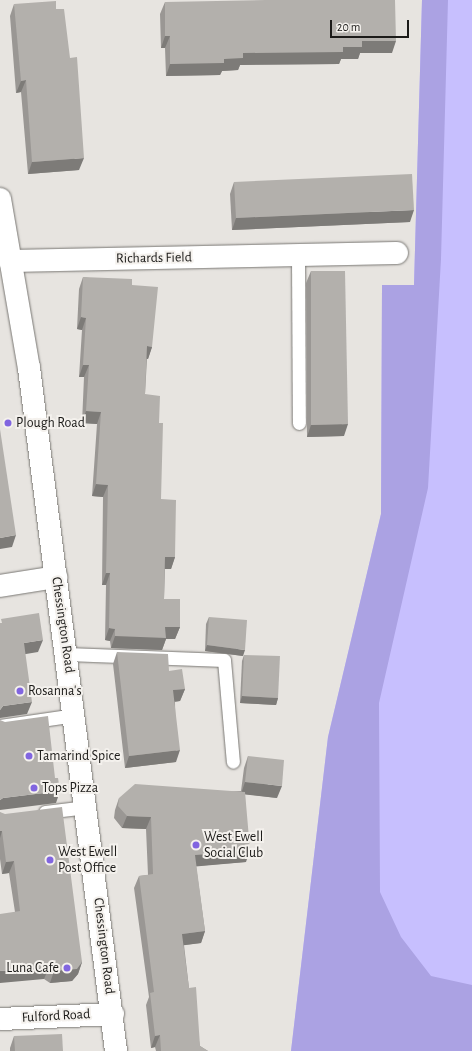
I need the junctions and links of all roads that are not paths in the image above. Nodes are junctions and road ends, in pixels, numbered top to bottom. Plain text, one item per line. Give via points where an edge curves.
1 (0, 199) edge
2 (397, 253) dead end
3 (298, 255) junction
4 (10, 261) junction
5 (299, 423) dead end
6 (56, 577) junction
7 (0, 586) edge
8 (67, 654) junction
9 (75, 715) junction
10 (0, 726) edge
11 (233, 762) dead end
12 (87, 807) junction
13 (32, 814) edge
14 (113, 1014) junction
15 (0, 1019) edge
16 (116, 1051) edge

1 - 4 main road, Chessington Road
2 - 3 main road, Richards Field
3 - 4 main road, Richards Field
3 - 5 lane
4 - 6 main road, Chessington Road via 29,368
6 - 7 main road
6 - 8 main road, Chessington Road
8 - 9 main road, Chessington Road
8 - 11 lane via 224,660
9 - 10 lane
9 - 12 main road, Chessington Road
12 - 13 lane
12 - 14 main road, Chessington Road
14 - 15 main road, Fulford Road
14 - 16 main road, Chessington Road

